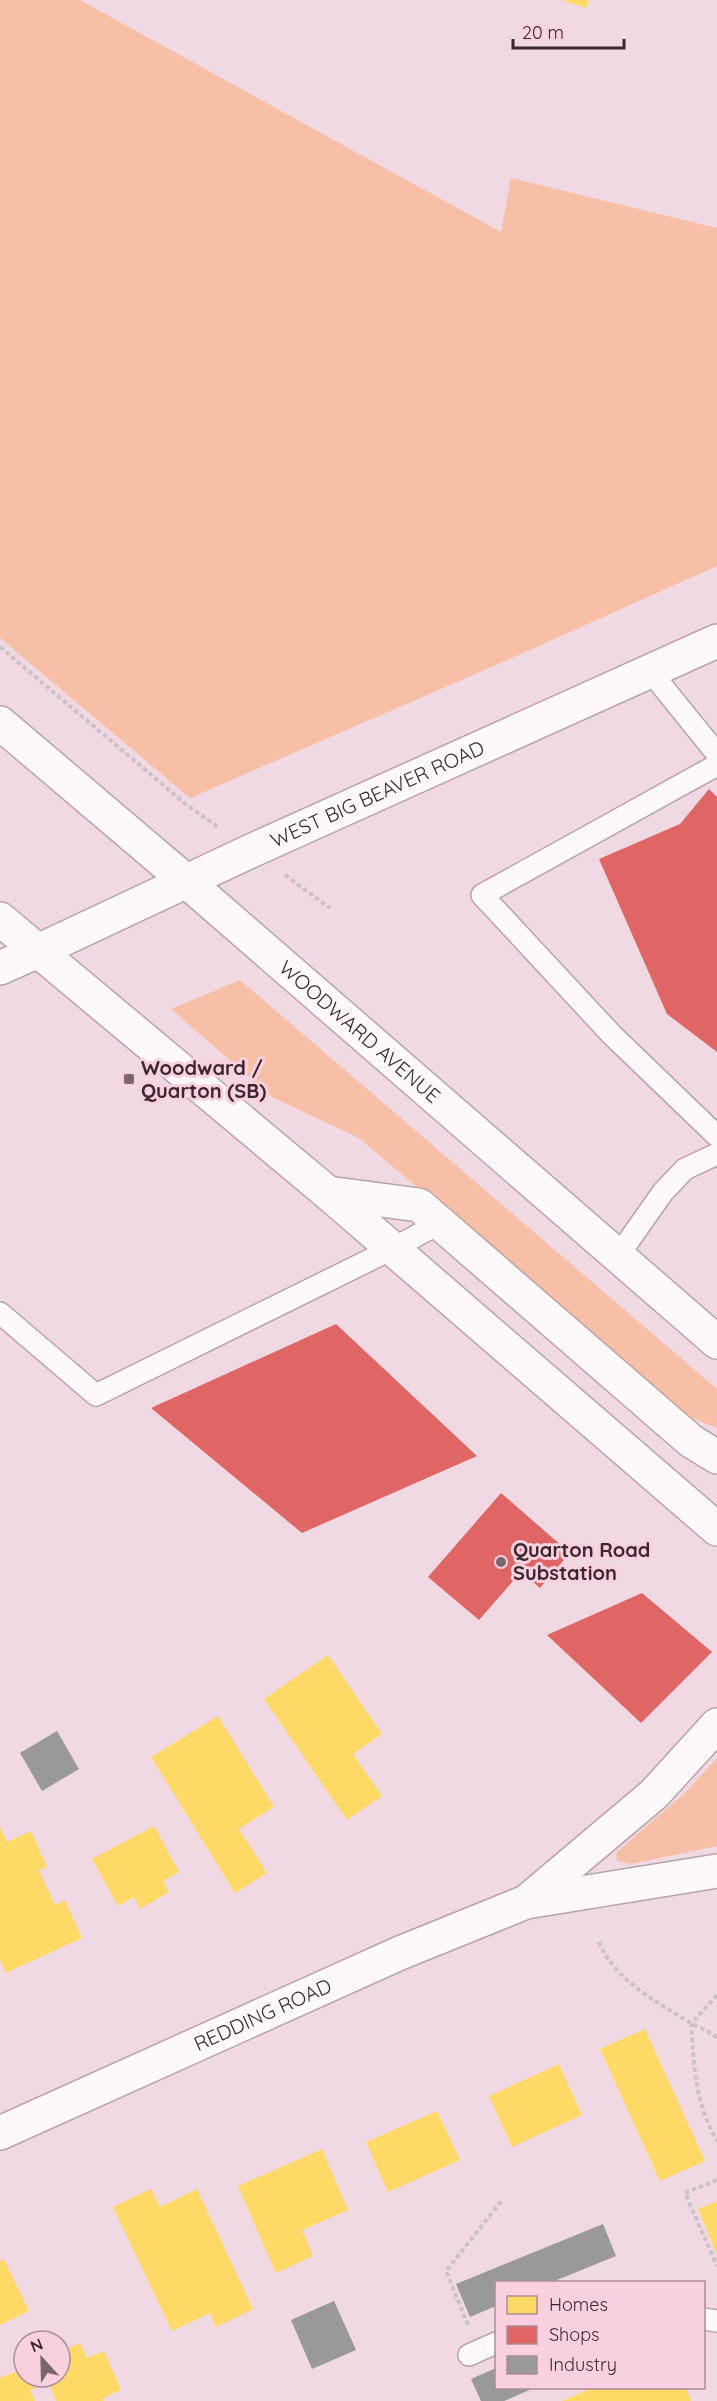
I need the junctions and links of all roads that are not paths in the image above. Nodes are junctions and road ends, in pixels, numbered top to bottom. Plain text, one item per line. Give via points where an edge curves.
1 (717, 641) edge
2 (650, 671) junction
3 (0, 723) edge
4 (717, 754) edge
5 (717, 765) edge
6 (186, 881) junction
7 (0, 919) edge
8 (38, 951) junction
9 (0, 968) edge
10 (717, 1136) edge
11 (717, 1154) edge
12 (328, 1193) junction
13 (440, 1223) junction
14 (392, 1249) junction
15 (618, 1256) junction
16 (0, 1313) edge
17 (717, 1342) edge
18 (717, 1457) edge
19 (717, 1529) edge
20 (717, 1725) edge
21 (717, 1871) edge
22 (526, 1902) junction
23 (0, 2133) edge

1 - 2 main road, WEST BIG BEAVER ROAD
2 - 4 lane
2 - 6 main road, WEST BIG BEAVER ROAD
3 - 6 main road, WOODWARD AVENUE
5 - 10 lane via 482,895 612,1035
6 - 8 main road, WEST BIG BEAVER ROAD
6 - 15 main road, WOODWARD AVENUE
7 - 8 main road
8 - 9 main road, WEST BIG BEAVER ROAD
8 - 12 main road
11 - 15 lane via 685,1169
12 - 13 main road via 419,1204
12 - 14 main road
13 - 14 lane
13 - 18 main road via 691,1441
14 - 16 lane via 96,1395
14 - 19 main road
15 - 17 main road, WOODWARD AVENUE
20 - 22 main road, REDDING ROAD via 654,1794
21 - 22 main road, REDDING ROAD
22 - 23 main road, REDDING ROAD via 400,1953

